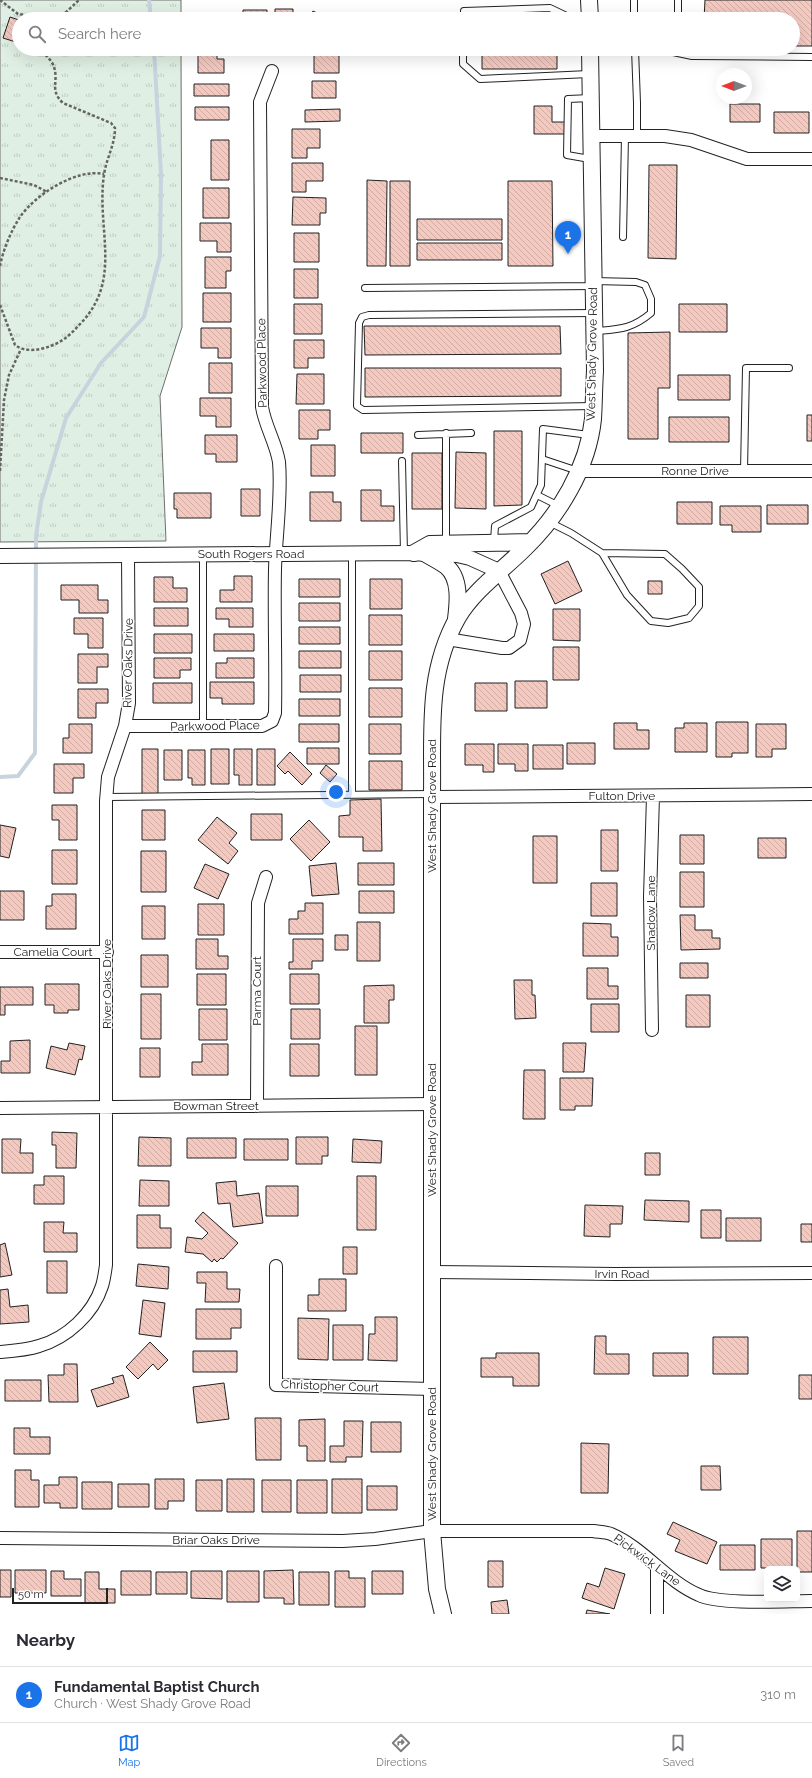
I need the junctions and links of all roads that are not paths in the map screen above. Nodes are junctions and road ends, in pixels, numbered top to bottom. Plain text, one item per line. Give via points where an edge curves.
1 (589, 0) edge
2 (634, 0) edge
3 (678, 0) edge
4 (464, 12) edge
5 (558, 12) edge
6 (590, 12) edge
7 (634, 12) edge
8 (678, 12) edge
9 (463, 56) edge
10 (590, 56) edge
11 (634, 56) edge
12 (692, 56) edge
13 (812, 57) edge
14 (272, 71) dead end
15 (591, 74) junction
16 (591, 98) junction
17 (592, 136) junction
18 (631, 136) junction
19 (592, 159) junction
20 (812, 159) edge
21 (623, 237) dead end
22 (594, 284) junction
23 (365, 288) dead end
24 (594, 313) junction
25 (594, 331) junction
26 (789, 368) dead end
27 (593, 406) junction
28 (446, 433) junction
29 (471, 433) dead end
30 (418, 434) dead end
31 (590, 435) junction
32 (542, 459) junction
33 (402, 461) dead end
34 (578, 471) junction
35 (744, 471) junction
36 (812, 471) edge
37 (537, 495) junction
38 (560, 506) junction
39 (549, 522) junction
40 (531, 542) junction
41 (494, 543) junction
42 (446, 544) junction
43 (602, 552) junction
44 (352, 553) junction
45 (414, 553) junction
46 (203, 554) junction
47 (277, 554) junction
48 (128, 555) junction
49 (0, 556) edge
50 (499, 571) junction
51 (455, 623) junction
52 (447, 640) junction
53 (125, 726) junction
54 (203, 727) junction
55 (352, 794) junction
56 (812, 794) edge
57 (432, 796) junction
58 (653, 796) junction
59 (106, 797) junction
60 (266, 877) dead end
61 (0, 952) edge
62 (107, 952) junction
63 (652, 1030) dead end
64 (432, 1104) junction
65 (257, 1106) junction
66 (106, 1107) junction
67 (0, 1108) edge
68 (276, 1266) dead end
69 (432, 1272) junction
70 (812, 1273) edge
71 (0, 1352) edge
72 (432, 1389) junction
73 (432, 1531) junction
74 (0, 1538) edge
75 (656, 1566) junction
76 (812, 1601) edge
77 (444, 1614) edge
78 (657, 1614) edge

1 - 6 main road
2 - 7 lane
3 - 8 lane
4 - 5 lane via 550,8
9 - 15 lane via 463,64 480,79
10 - 15 main road, West Shady Grove Road
11 - 18 lane via 637,103
12 - 13 lane
14 - 47 street, Parkwood Place via 260,102 262,399 264,422 273,439 279,461
15 - 16 main road, West Shady Grove Road
16 - 17 main road, West Shady Grove Road
16 - 19 lane via 568,99 567,155
17 - 18 street
17 - 19 main road, West Shady Grove Road
18 - 20 street via 665,136 691,140 747,159
18 - 21 lane
19 - 22 main road, West Shady Grove Road
22 - 23 lane
22 - 24 main road, West Shady Grove Road
22 - 25 lane via 617,280 645,285 651,299 651,313 639,324 622,329
24 - 25 main road, West Shady Grove Road
24 - 27 lane via 369,314 362,317 358,323 357,406 363,410
25 - 27 main road, West Shady Grove Road
26 - 35 lane via 746,368
27 - 31 main road, West Shady Grove Road
28 - 29 lane
28 - 30 lane
28 - 42 lane
31 - 32 lane via 543,429
31 - 34 main road, West Shady Grove Road
32 - 34 lane
32 - 37 lane via 541,485
33 - 45 lane
34 - 35 street, Ronne Drive
34 - 38 main road, West Shady Grove Road
35 - 36 street, Ronne Drive
37 - 38 lane
37 - 41 lane via 531,507 495,526
38 - 39 main road, West Shady Grove Road
39 - 40 main road, West Shady Grove Road
39 - 43 lane
40 - 41 main road
40 - 50 main road, West Shady Grove Road
41 - 42 main road
42 - 45 main road via 430,544
43 - 43 lane via 627,595 651,621 668,623 689,618 699,606 699,587 665,554
44 - 45 street, South Rogers Road
44 - 47 street, South Rogers Road
44 - 55 lane
45 - 50 street, South Rogers Road via 470,558
45 - 51 main road via 447,566 454,577 458,602
46 - 47 street, South Rogers Road
46 - 48 street, South Rogers Road
46 - 54 lane
47 - 54 street, Parkwood Place via 274,717 267,725 262,726
48 - 49 street, South Rogers Road
48 - 53 street, River Oaks Drive via 129,703
50 - 51 main road, West Shady Grove Road via 479,590
50 - 52 street via 521,613 524,624 520,640 509,648 502,648
51 - 52 main road, West Shady Grove Road
52 - 57 main road, West Shady Grove Road via 435,680
53 - 54 street, Parkwood Place
53 - 59 street, River Oaks Drive via 108,776
55 - 57 lane
55 - 59 lane
56 - 58 street, Fulton Drive
57 - 58 street, Fulton Drive
57 - 64 main road, West Shady Grove Road
58 - 63 street, Shadow Lane via 650,897
59 - 62 street, River Oaks Drive
60 - 65 street, Parma Court via 258,903
61 - 62 street, Camelia Court
62 - 66 street, River Oaks Drive
64 - 65 street, Bowman Street
64 - 69 main road, West Shady Grove Road
65 - 66 street, Bowman Street
66 - 67 street, Bowman Street
66 - 71 street, River Oaks Drive via 106,1265 102,1287 88,1311 64,1334 40,1346
68 - 72 street, Christopher Court via 276,1385
69 - 70 street, Irvin Road
69 - 72 main road, West Shady Grove Road
72 - 73 main road, West Shady Grove Road
73 - 74 street, Briar Oaks Drive via 343,1541
73 - 75 street, Pickwick Lane via 610,1533
73 - 77 main road, West Shady Grove Road via 437,1589
75 - 76 street, Pickwick Lane via 684,1588 700,1596 727,1600
75 - 78 street

